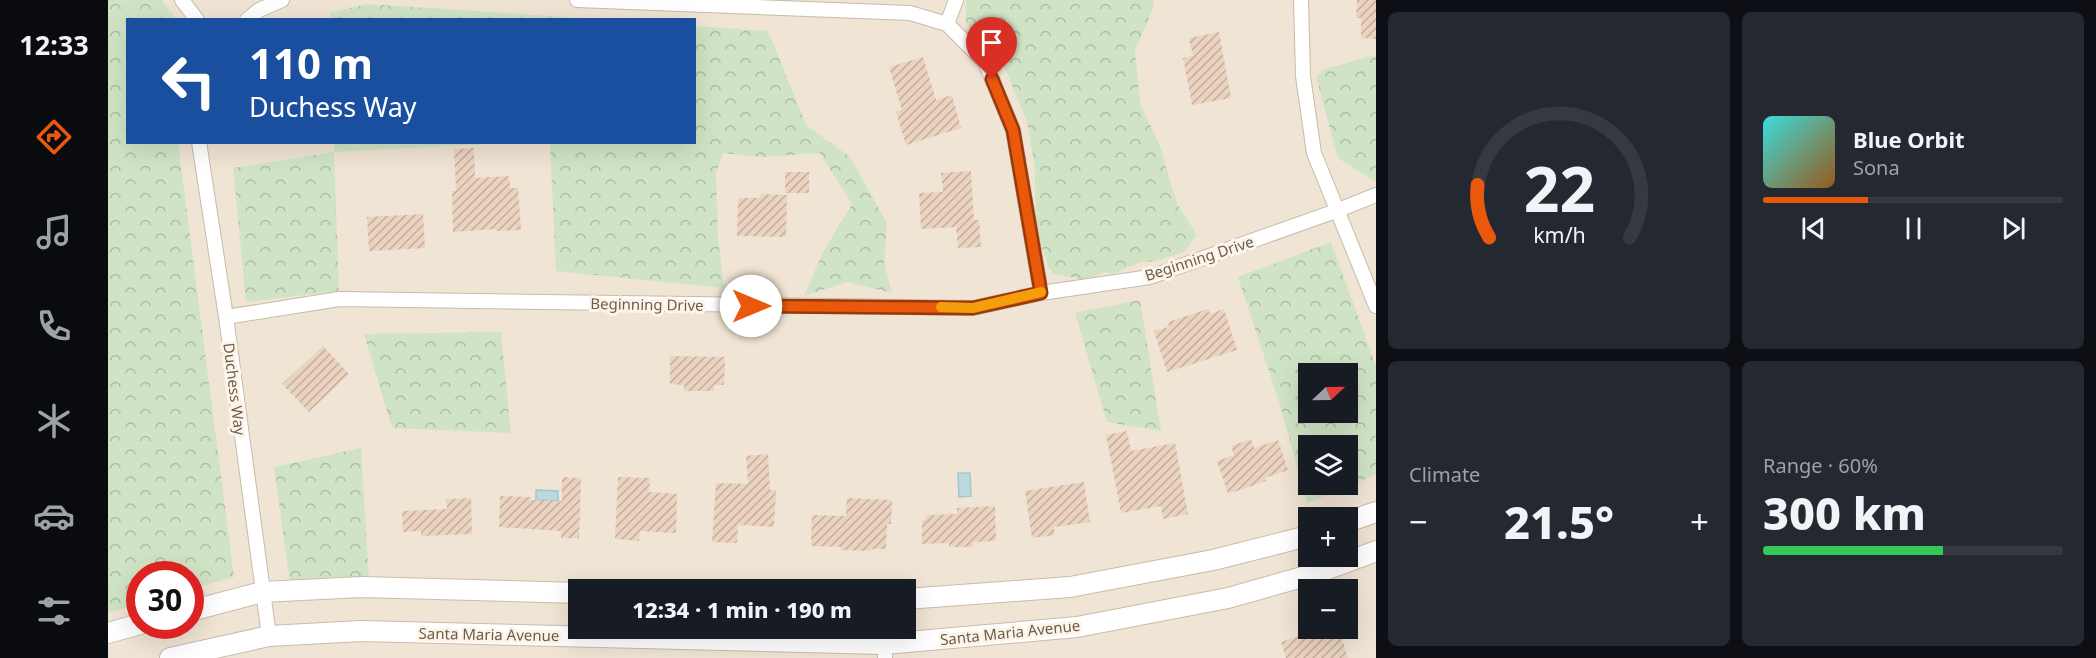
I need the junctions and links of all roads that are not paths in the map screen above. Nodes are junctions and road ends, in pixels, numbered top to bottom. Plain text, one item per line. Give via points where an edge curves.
1 (182, 0) edge
2 (282, 0) edge
3 (577, 0) edge
4 (956, 0) edge
5 (1300, 0) edge
6 (254, 5) edge
7 (196, 18) edge
8 (947, 24) junction
9 (199, 144) edge
10 (1376, 195) edge
11 (1336, 211) junction
12 (1041, 293) junction
13 (1376, 306) edge
14 (226, 317) junction
15 (1376, 512) edge
16 (1358, 518) edge
17 (1298, 539) edge
18 (1376, 551) edge
19 (262, 592) junction
20 (568, 593) edge
21 (916, 598) edge
22 (204, 607) edge
23 (126, 628) edge
24 (108, 633) edge
25 (269, 636) junction
26 (885, 644) edge
27 (170, 658) edge

1 - 7 street
2 - 6 street
3 - 8 street via 910,13
4 - 8 street
5 - 11 street via 1303,76 1314,153
8 - 12 street via 985,62 1013,130
9 - 14 street, Duchess Way
10 - 11 street, Beginning Drive
11 - 12 street, Beginning Drive via 1150,277
11 - 13 street
12 - 14 street, Beginning Drive via 973,308 339,299
14 - 19 street, Duchess Way
15 - 16 street
17 - 21 street via 1213,560 1070,587
18 - 26 street, Santa Maria Avenue via 1320,572 1228,598 1077,627
19 - 20 street via 361,587
19 - 22 street
19 - 25 street, Duchess Way
23 - 24 street
25 - 26 street, Santa Maria Avenue via 362,631
25 - 27 street, Santa Maria Avenue

